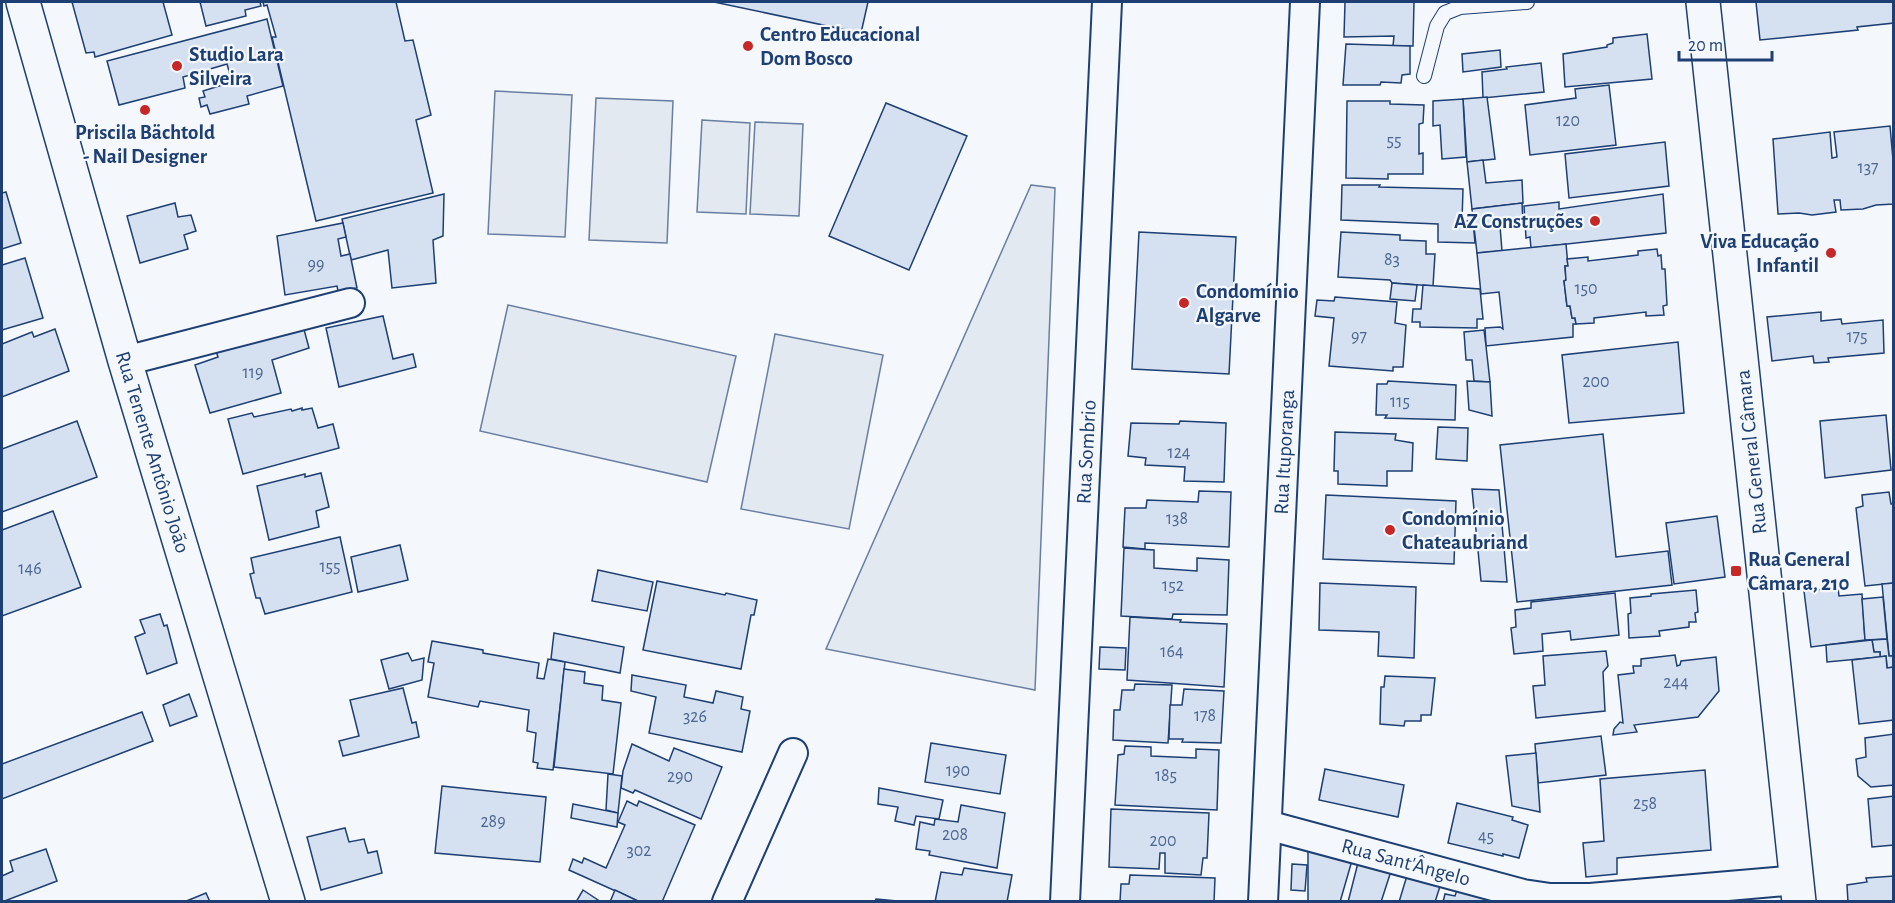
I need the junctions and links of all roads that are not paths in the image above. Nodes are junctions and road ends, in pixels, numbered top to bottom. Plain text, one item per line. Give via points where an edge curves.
1 (23, 2) edge
2 (1107, 2) edge
3 (1305, 2) edge
4 (1527, 2) edge
5 (1702, 2) edge
6 (1424, 76) dead end
7 (350, 303) dead end
8 (125, 361) junction
9 (793, 753) dead end
10 (1267, 825) junction
11 (1798, 890) edge
12 (288, 902) edge
13 (727, 902) edge
14 (1065, 902) edge
15 (1263, 902) edge

1 - 8 street, Rua Tenente Antônio João
2 - 14 street, Rua Sombrio
3 - 10 street, Rua Ituporanga
4 - 6 lane via 1460,7 1445,13 1437,26
5 - 11 street, Rua General Câmara
7 - 8 street
8 - 12 street, Rua Tenente Antônio João
9 - 13 street
10 - 11 street, Rua Sant'Ângelo via 1550,898
10 - 15 street, Rua Ituporanga

